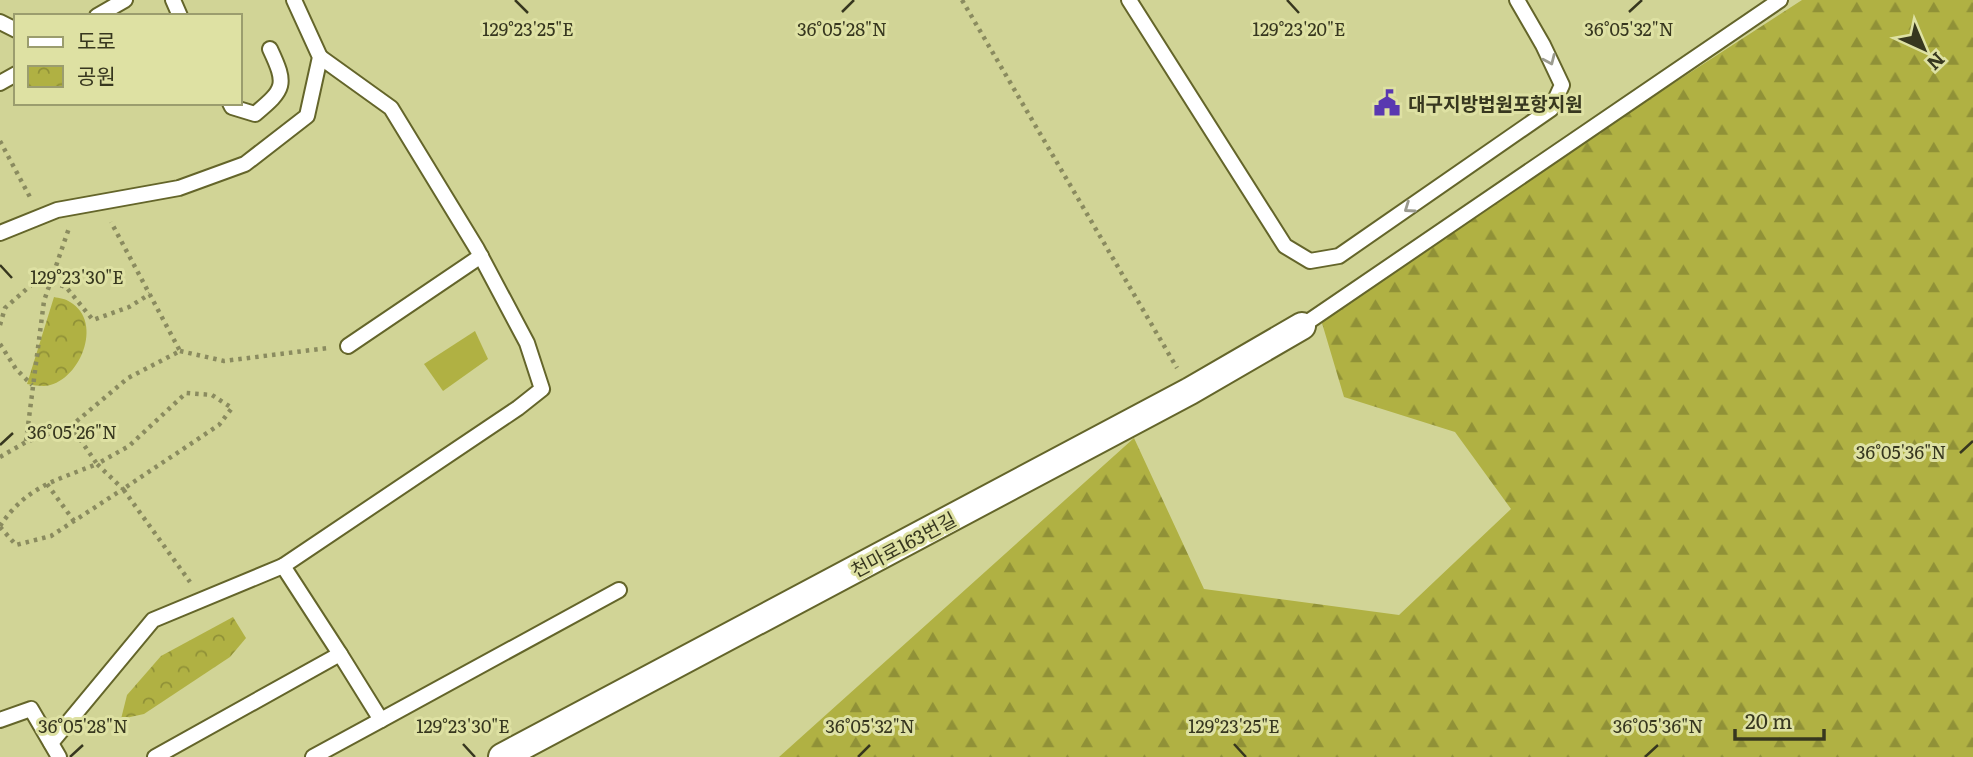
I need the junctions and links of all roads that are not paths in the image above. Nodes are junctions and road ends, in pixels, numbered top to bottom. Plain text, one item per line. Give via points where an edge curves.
1 (125, 0) edge
2 (294, 0) edge
3 (1129, 0) edge
4 (1517, 0) edge
5 (1780, 0) edge
6 (100, 14) edge
7 (270, 49) dead end
8 (320, 57) junction
9 (231, 105) edge
10 (0, 233) edge
11 (481, 256) junction
12 (1302, 326) joint
13 (348, 346) road end
14 (283, 566) junction
15 (618, 590) dead end
16 (340, 654) junction
17 (0, 720) edge
18 (381, 720) junction
19 (51, 743) junction
20 (59, 757) edge
21 (155, 757) edge
22 (313, 757) edge
23 (502, 757) edge

1 - 6 lane
2 - 8 lane
4 -> 3 lane via 1562,85 1551,108 1339,256 1310,261 1285,246
5 - 12 lane
7 - 9 lane via 282,74 277,95 256,114
8 - 10 lane via 307,116 244,164 179,188 57,210
8 - 11 lane via 391,108
11 - 13 lane
11 - 14 lane via 527,343 542,389
12 - 23 street, 천마로163번길 via 1190,391
14 - 16 lane
14 - 19 lane via 153,620
15 - 18 lane
16 - 18 lane
16 - 21 lane
17 - 19 lane via 31,709
18 - 22 lane
19 - 20 lane

